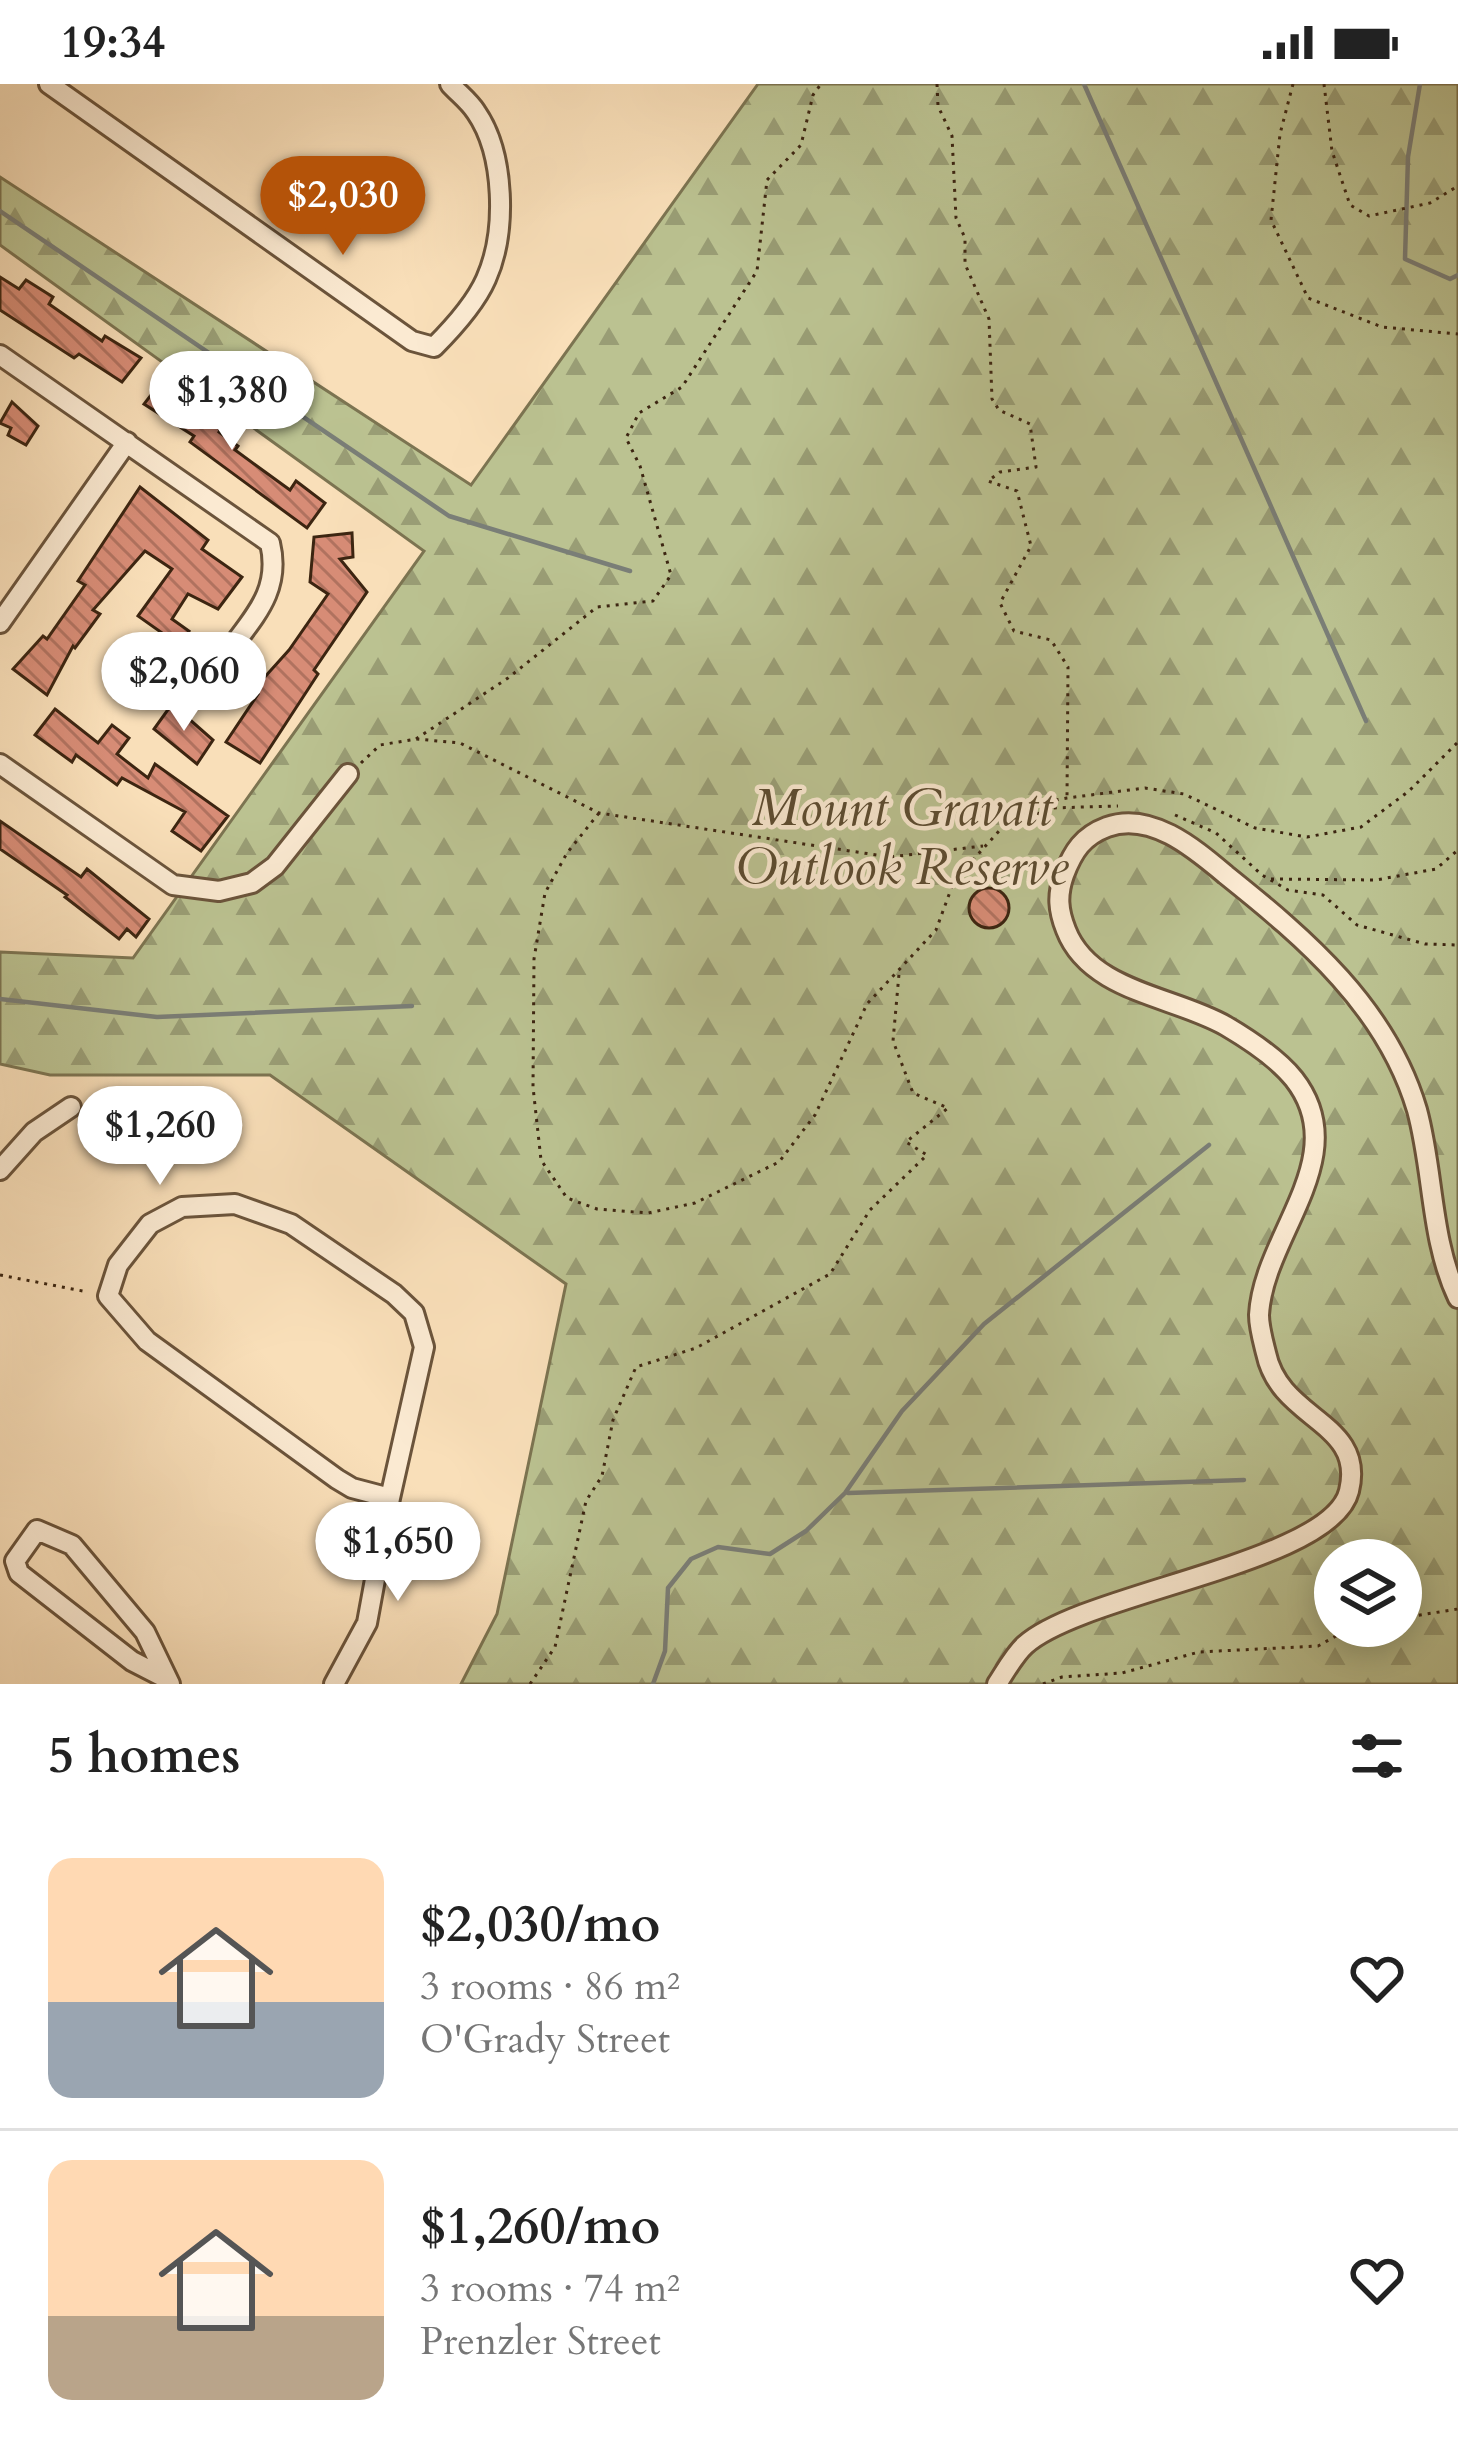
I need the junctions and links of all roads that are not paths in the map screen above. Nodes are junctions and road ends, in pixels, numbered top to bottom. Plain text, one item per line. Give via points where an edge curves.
1 (49, 84) edge
2 (450, 84) edge
3 (0, 355) edge
4 (127, 442) junction
5 (0, 623) edge
6 (224, 658) dead end
7 (0, 764) edge
8 (348, 775) road end
9 (70, 1107) dead end
10 (0, 1170) edge
11 (1458, 1298) edge
12 (390, 1498) junction
13 (168, 1681) edge
14 (334, 1684) edge
15 (997, 1684) edge

1 - 2 street via 412,340 434,347 486,279 497,235 491,144 476,111
3 - 4 street
4 - 5 street
4 - 6 street via 270,543 271,591
7 - 8 street via 173,885 219,891 252,883 275,866
9 - 10 street
11 - 15 street via 1441,1251 1417,1112 1347,982 1185,841 1150,826 1114,824 1084,837 1058,893 1074,952 1139,991 1224,1024 1294,1079 1310,1110 1317,1143 1259,1317 1275,1382 1345,1443 1353,1463 1349,1497 1324,1523 1240,1565 1082,1613 1026,1645
12 - 12 street via 424,1347 414,1313 291,1224 235,1204 182,1207 151,1224 118,1265 108,1296 147,1341 337,1479
12 - 14 street via 367,1623
13 - 13 street via 19,1573 15,1561 37,1530 72,1545 145,1631

